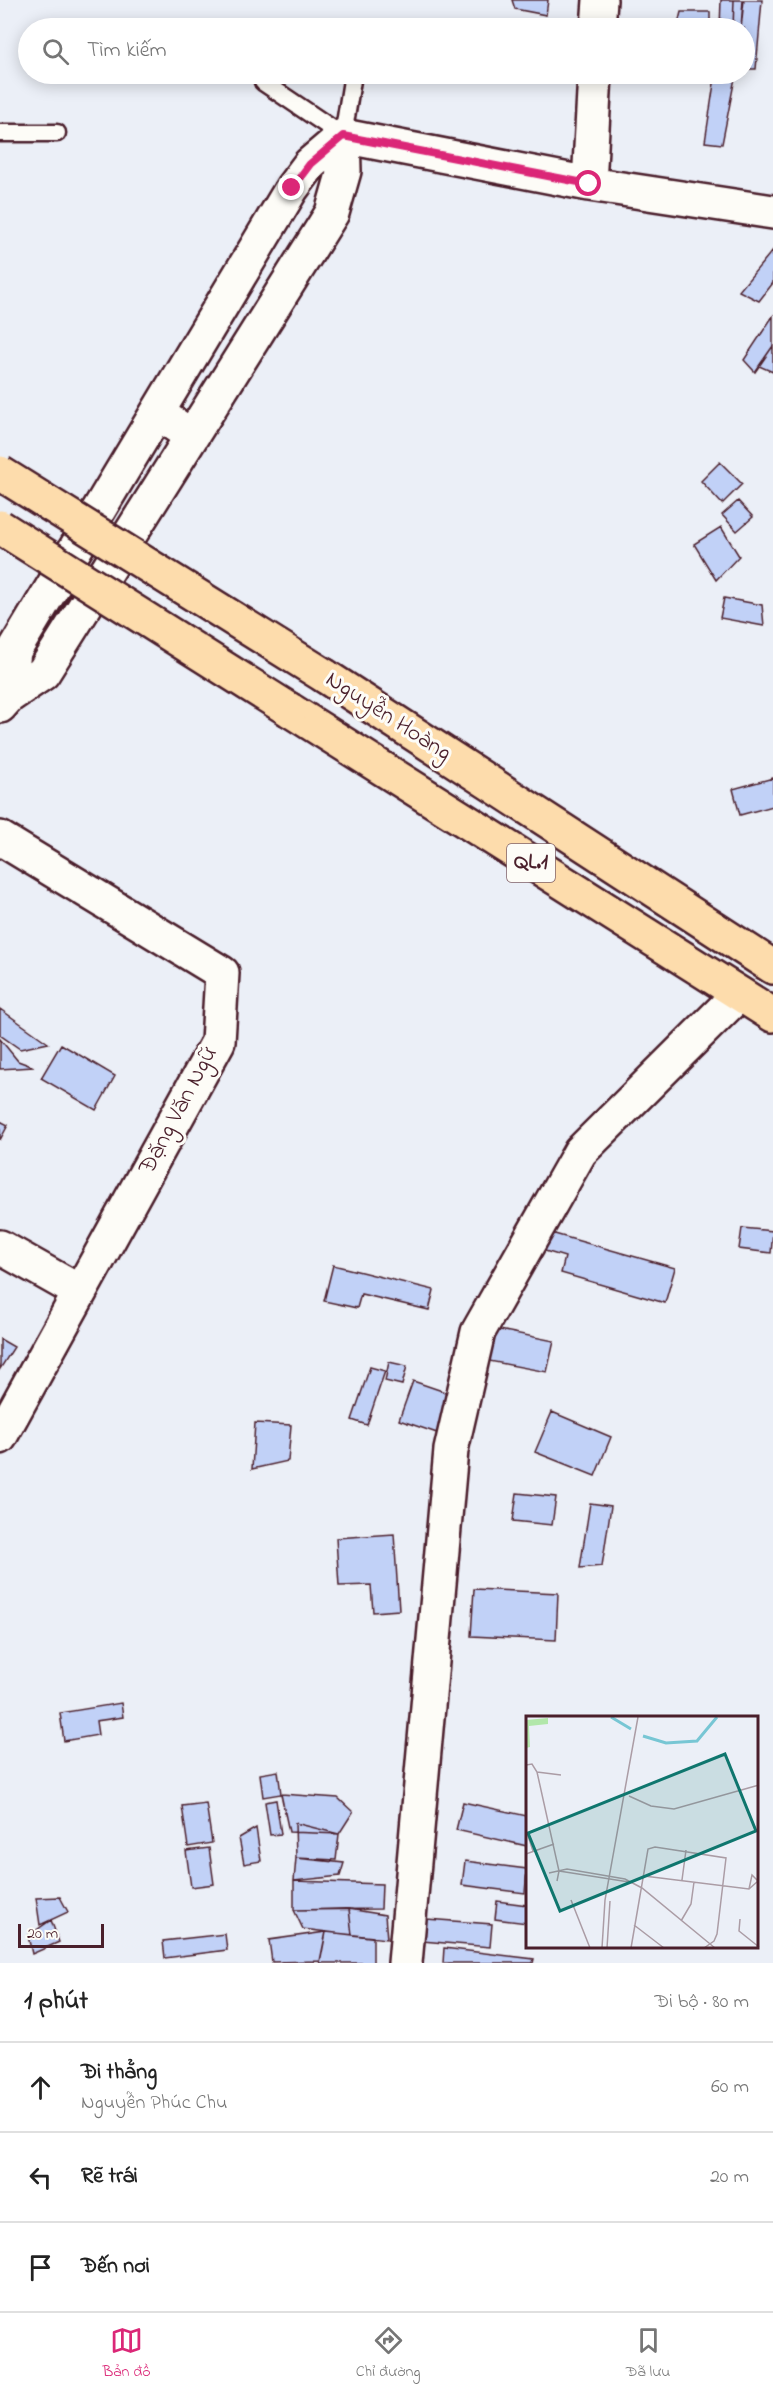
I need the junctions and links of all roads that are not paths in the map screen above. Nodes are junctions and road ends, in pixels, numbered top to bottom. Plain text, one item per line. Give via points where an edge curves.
1 (600, 0) edge
2 (599, 18) edge
3 (266, 84) edge
4 (351, 84) edge
5 (595, 84) edge
6 (0, 133) edge
7 (57, 133) dead end
8 (343, 136) junction
9 (589, 184) junction
10 (773, 213) edge
11 (158, 413) junction
12 (191, 435) junction
13 (0, 473) edge
14 (0, 528) edge
15 (4, 701) edge
16 (3, 846) edge
17 (773, 967) edge
18 (739, 994) junction
19 (773, 1015) edge
20 (0, 1247) edge
21 (80, 1292) junction
22 (0, 1437) edge
23 (405, 1963) edge

1 - 2 street
3 - 8 lane
4 - 8 lane
5 - 9 street
6 - 7 lane
8 - 9 street
8 - 11 street via 310,164 292,188
8 - 12 street via 344,171 332,213
9 - 10 street
11 - 12 street
11 - 15 street via 14,651
12 - 15 street via 43,673
13 - 17 highway, Nguyễn Hoàng / QL.1, bridge via 325,676
14 - 18 highway, Nguyễn Hoàng / QL.1, bridge
16 - 21 street, Đặng Văn Ngữ via 222,973 218,1042
18 - 19 highway, Nguyễn Hoàng / QL.1
18 - 23 street via 580,1152 478,1332 451,1450
20 - 21 street
21 - 22 street, Đặng Văn Ngữ

